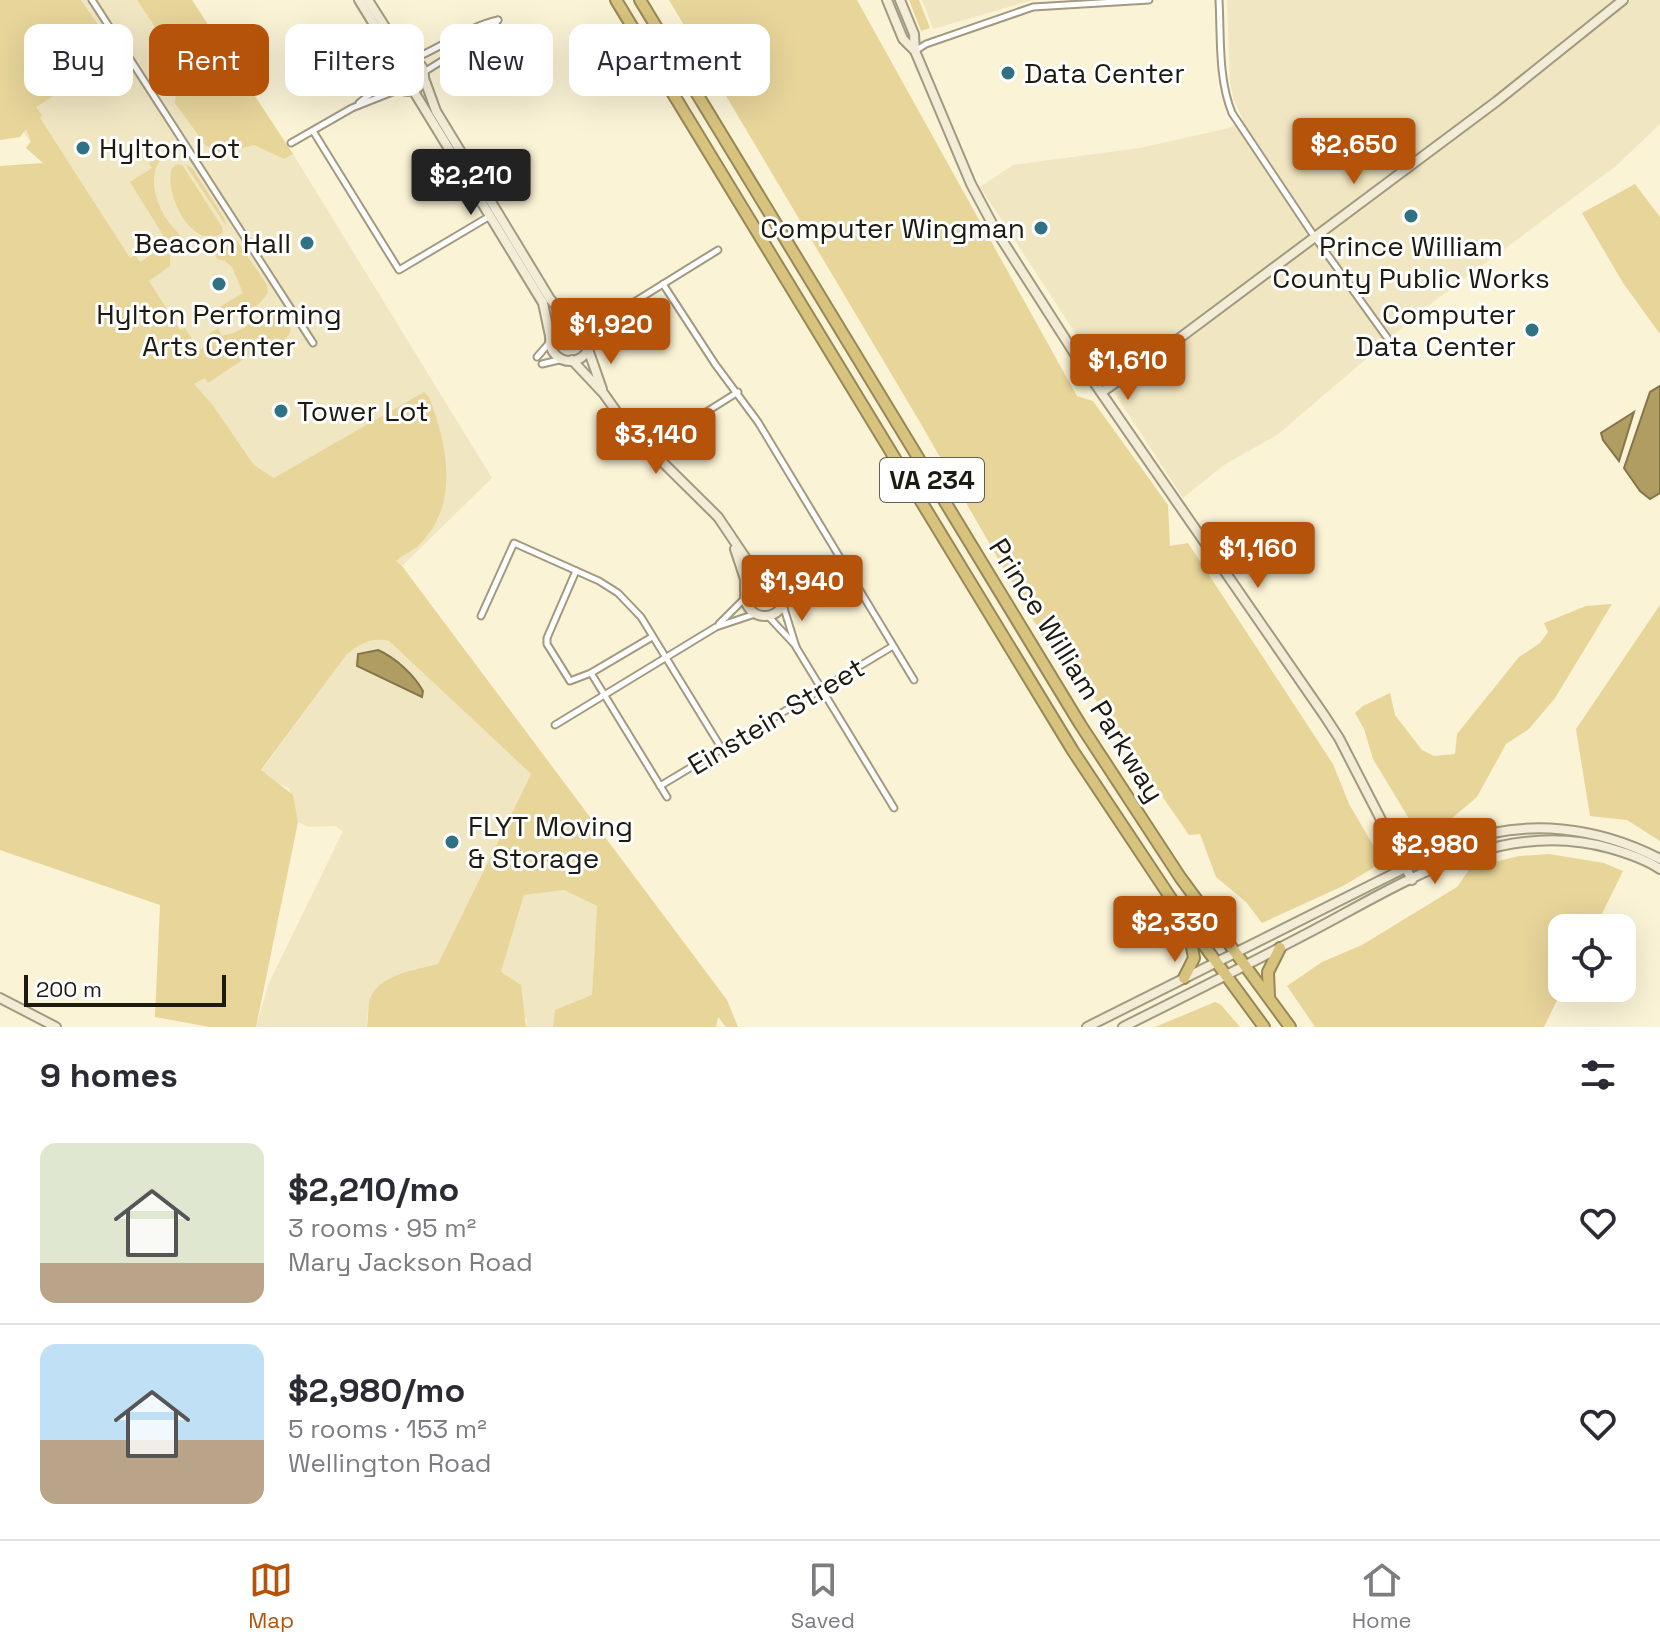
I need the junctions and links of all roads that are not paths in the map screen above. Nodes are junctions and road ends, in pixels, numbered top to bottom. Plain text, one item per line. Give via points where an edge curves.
1 (92, 0) edge
2 (359, 0) edge
3 (368, 0) edge
4 (616, 0) edge
5 (640, 0) edge
6 (887, 0) edge
7 (900, 0) edge
8 (1149, 0) edge
9 (1219, 0) edge
10 (1623, 0) edge
11 (374, 24) edge
12 (383, 24) edge
13 (915, 51) junction
14 (424, 54) edge
15 (424, 75) joint
16 (366, 96) edge
17 (382, 96) edge
18 (417, 96) edge
19 (352, 108) junction
20 (313, 131) junction
21 (291, 143) dead end
22 (490, 216) junction
23 (1314, 236) junction
24 (718, 250) dead end
25 (663, 284) junction
26 (610, 317) junction
27 (569, 320) junction
28 (579, 323) junction
29 (550, 339) junction
30 (313, 343) dead end
31 (1391, 343) dead end
32 (589, 344) junction
33 (537, 357) dead end
34 (568, 360) junction
35 (542, 364) dead end
36 (738, 392) junction
37 (1102, 392) junction
38 (604, 394) junction
39 (649, 448) junction
40 (733, 540) junction
41 (576, 571) junction
42 (763, 576) junction
43 (745, 595) junction
44 (783, 605) junction
45 (755, 614) junction
46 (481, 616) dead end
47 (768, 616) junction
48 (716, 627) junction
49 (652, 637) junction
50 (893, 646) junction
51 (796, 647) junction
52 (665, 658) junction
53 (591, 673) junction
54 (914, 680) dead end
55 (822, 689) junction
56 (604, 695) junction
57 (555, 725) dead end
58 (722, 749) junction
59 (660, 786) junction
60 (667, 797) dead end
61 (894, 808) dead end
62 (1660, 859) edge
63 (1405, 868) junction
64 (1660, 869) edge
65 (1412, 880) junction
66 (1184, 918) junction
67 (1280, 948) junction
68 (1234, 953) junction
69 (1216, 962) junction
70 (1244, 967) junction
71 (1226, 976) junction
72 (1184, 978) junction
73 (0, 998) edge
74 (1271, 1002) junction
75 (1105, 1023) edge
76 (56, 1027) edge
77 (1087, 1027) edge
78 (1123, 1027) edge
79 (1264, 1027) edge
80 (1290, 1027) edge

1 - 30 street
2 - 11 main road
3 - 12 main road
4 - 66 highway, Prince William Parkway / VA 234 via 1073,751
5 - 68 highway, Prince William Parkway / VA 234 via 1080,724
6 - 13 main road via 903,39
7 - 13 main road
8 - 13 street via 1033,7
9 - 23 street via 1223,77 1232,113
10 - 23 main road
13 - 37 main road via 980,204
14 - 15 street via 498,20 490,31
15 - 27 main road via 451,137 550,299
16 - 19 street
17 - 19 street
18 - 22 main road
19 - 20 street
20 - 21 street
20 - 22 street via 399,270
22 - 29 main road via 543,303
23 - 31 street
23 - 37 main road
24 - 25 street
25 - 26 street
25 - 36 street
26 - 28 street
26 - 32 street
27 - 28 main road
27 - 29 main road via 557,325
28 - 32 main road via 586,328
29 - 33 street
29 - 34 main road via 555,355
32 - 34 main road via 581,357
32 - 38 main road
34 - 35 street
34 - 38 main road
36 - 39 street
36 - 50 street
37 - 63 main road via 1332,726
38 - 39 main road
39 - 40 main road via 718,517
40 - 42 main road
40 - 43 main road
41 - 46 street via 514,543
41 - 49 street via 618,593
41 - 53 street via 547,644 570,681
42 - 43 main road via 753,580
42 - 44 main road via 782,586
43 - 45 main road
43 - 48 street
44 - 47 main road
44 - 51 street
45 - 47 main road
45 - 48 street
47 - 51 street
48 - 52 street
49 - 52 street
49 - 53 street
50 - 54 street
50 - 55 street, Einstein Street
51 - 55 street
52 - 56 street
52 - 58 street
53 - 56 street
55 - 58 street, Einstein Street
55 - 61 street
56 - 57 street
56 - 59 street
58 - 59 street, Einstein Street
59 - 60 street
62 - 63 main road via 1590,833 1530,828 1464,841
63 - 65 main road
63 - 68 main road
64 - 65 main road via 1600,845 1545,839 1487,847
65 - 67 main road
66 - 69 highway, Prince William Parkway / VA 234
66 - 72 highway via 1194,950
67 - 70 main road
67 - 74 highway via 1268,972
68 - 69 main road
68 - 70 highway, Prince William Parkway / VA 234
69 - 71 highway, Prince William Parkway / VA 234
69 - 72 main road
70 - 71 main road
70 - 74 highway, Prince William Parkway / VA 234
71 - 78 main road
71 - 79 highway, Prince William Parkway / VA 234
72 - 75 main road
73 - 76 main road
74 - 80 highway, Prince William Parkway / VA 234
75 - 77 main road

